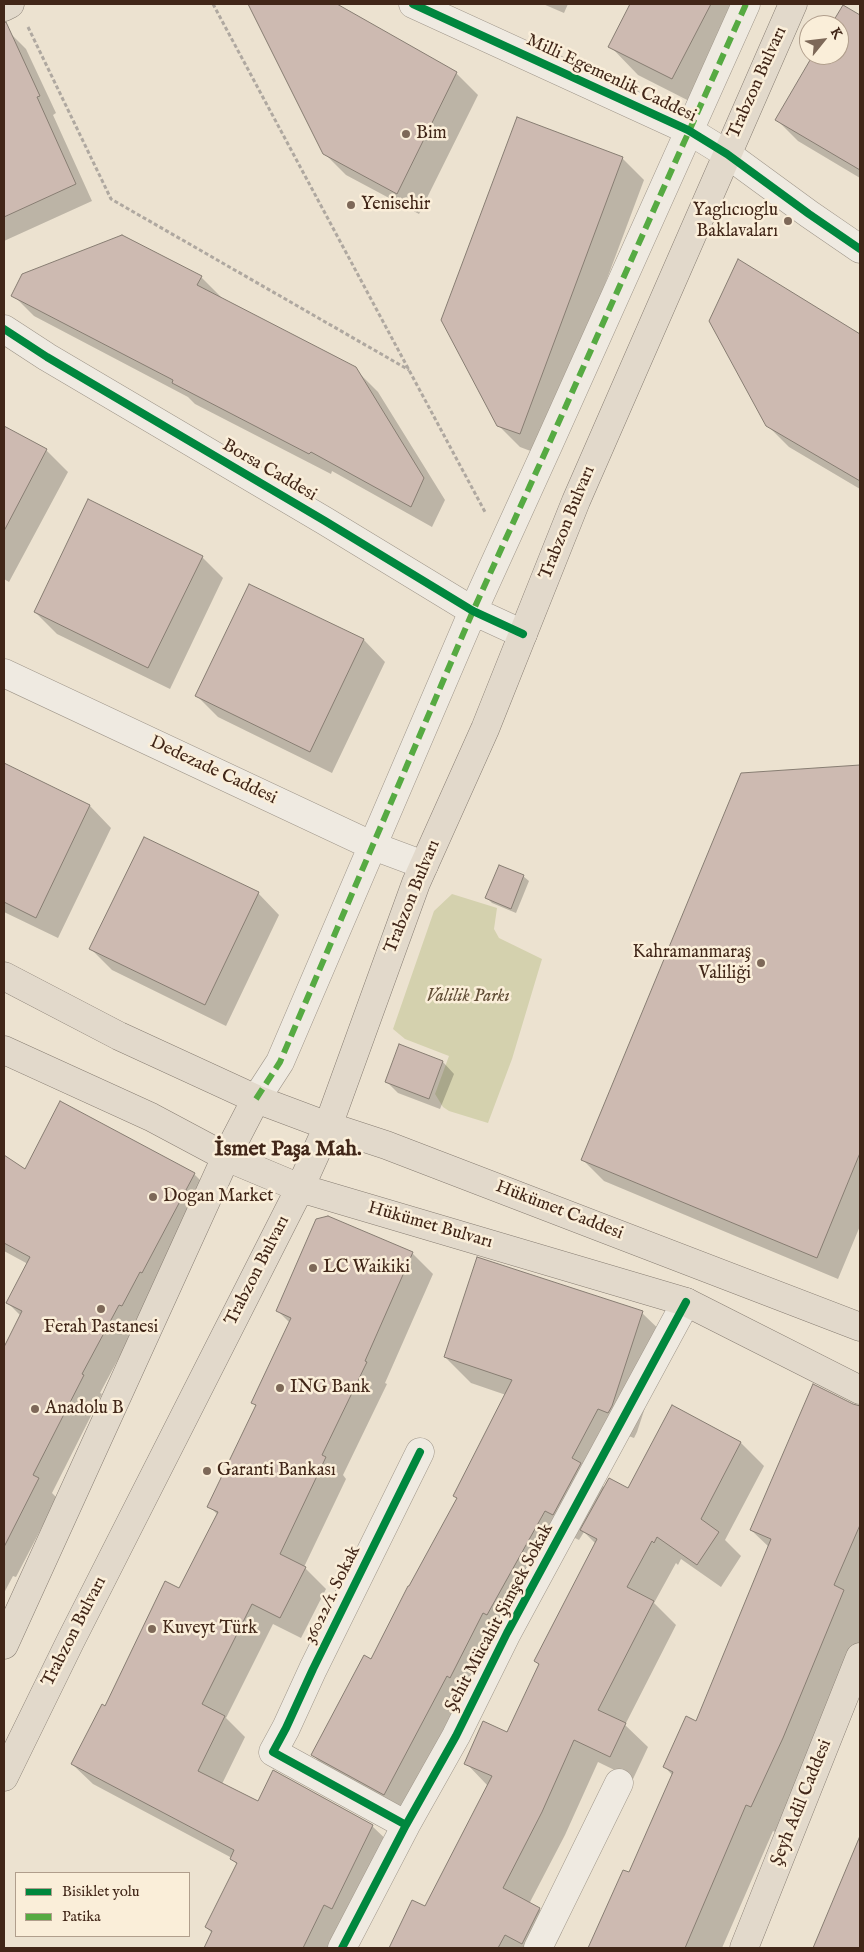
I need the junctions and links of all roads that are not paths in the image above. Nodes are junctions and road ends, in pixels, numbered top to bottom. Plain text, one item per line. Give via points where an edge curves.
1 (413, 4) edge
2 (746, 4) edge
3 (793, 4) edge
4 (678, 126) junction
5 (727, 154) junction
6 (860, 249) edge
7 (4, 329) edge
8 (472, 611) junction
9 (523, 634) junction
10 (4, 673) edge
11 (373, 846) junction
12 (424, 866) junction
13 (4, 976) edge
14 (4, 1050) edge
15 (256, 1098) junction
16 (328, 1126) junction
17 (226, 1157) junction
18 (300, 1188) junction
19 (686, 1302) junction
20 (860, 1328) edge
21 (860, 1390) edge
22 (420, 1452) dead end
23 (4, 1645) edge
24 (860, 1657) edge
25 (4, 1777) edge
26 (619, 1783) dead end
27 (406, 1824) junction
28 (342, 1948) edge
29 (538, 1948) edge
30 (744, 1948) edge

1 - 4 street, Milli Egemenlik Caddesi
2 - 4 street
3 - 5 main road, Trabzon Bulvarı
4 - 5 street, Milli Egemenlik Caddesi
4 - 8 street via 503,545
5 - 6 street, Milli Egemenlik Caddesi
5 - 9 main road, Trabzon Bulvarı via 576,501
7 - 8 street, Borsa Caddesi
8 - 9 street, Borsa Caddesi
8 - 11 street
9 - 12 main road, Trabzon Bulvarı
10 - 11 street, Dedezade Caddesi
11 - 12 street, Dedezade Caddesi
11 - 15 street via 280,1062
12 - 16 main road, Trabzon Bulvarı
13 - 15 main road via 119,1036
14 - 17 main road, Hükümet Bulvarı via 152,1117
15 - 16 main road, Hükümet Caddesi
15 - 17 main road
16 - 18 main road, Trabzon Bulvarı
16 - 20 main road, Hükümet Caddesi via 386,1145
17 - 18 main road, Hükümet Bulvarı
17 - 23 main road
18 - 19 main road, Hükümet Bulvarı
18 - 25 main road, Trabzon Bulvarı
19 - 21 main road, Hükümet Bulvarı
19 - 27 street, Şehit Mücahit Şimşek Sokak
22 - 27 street, 36022/1. Sokak via 273,1752
24 - 30 main road, Şeyh Adil Caddesi
26 - 29 street
27 - 28 street, Şehit Mücahit Şimşek Sokak

